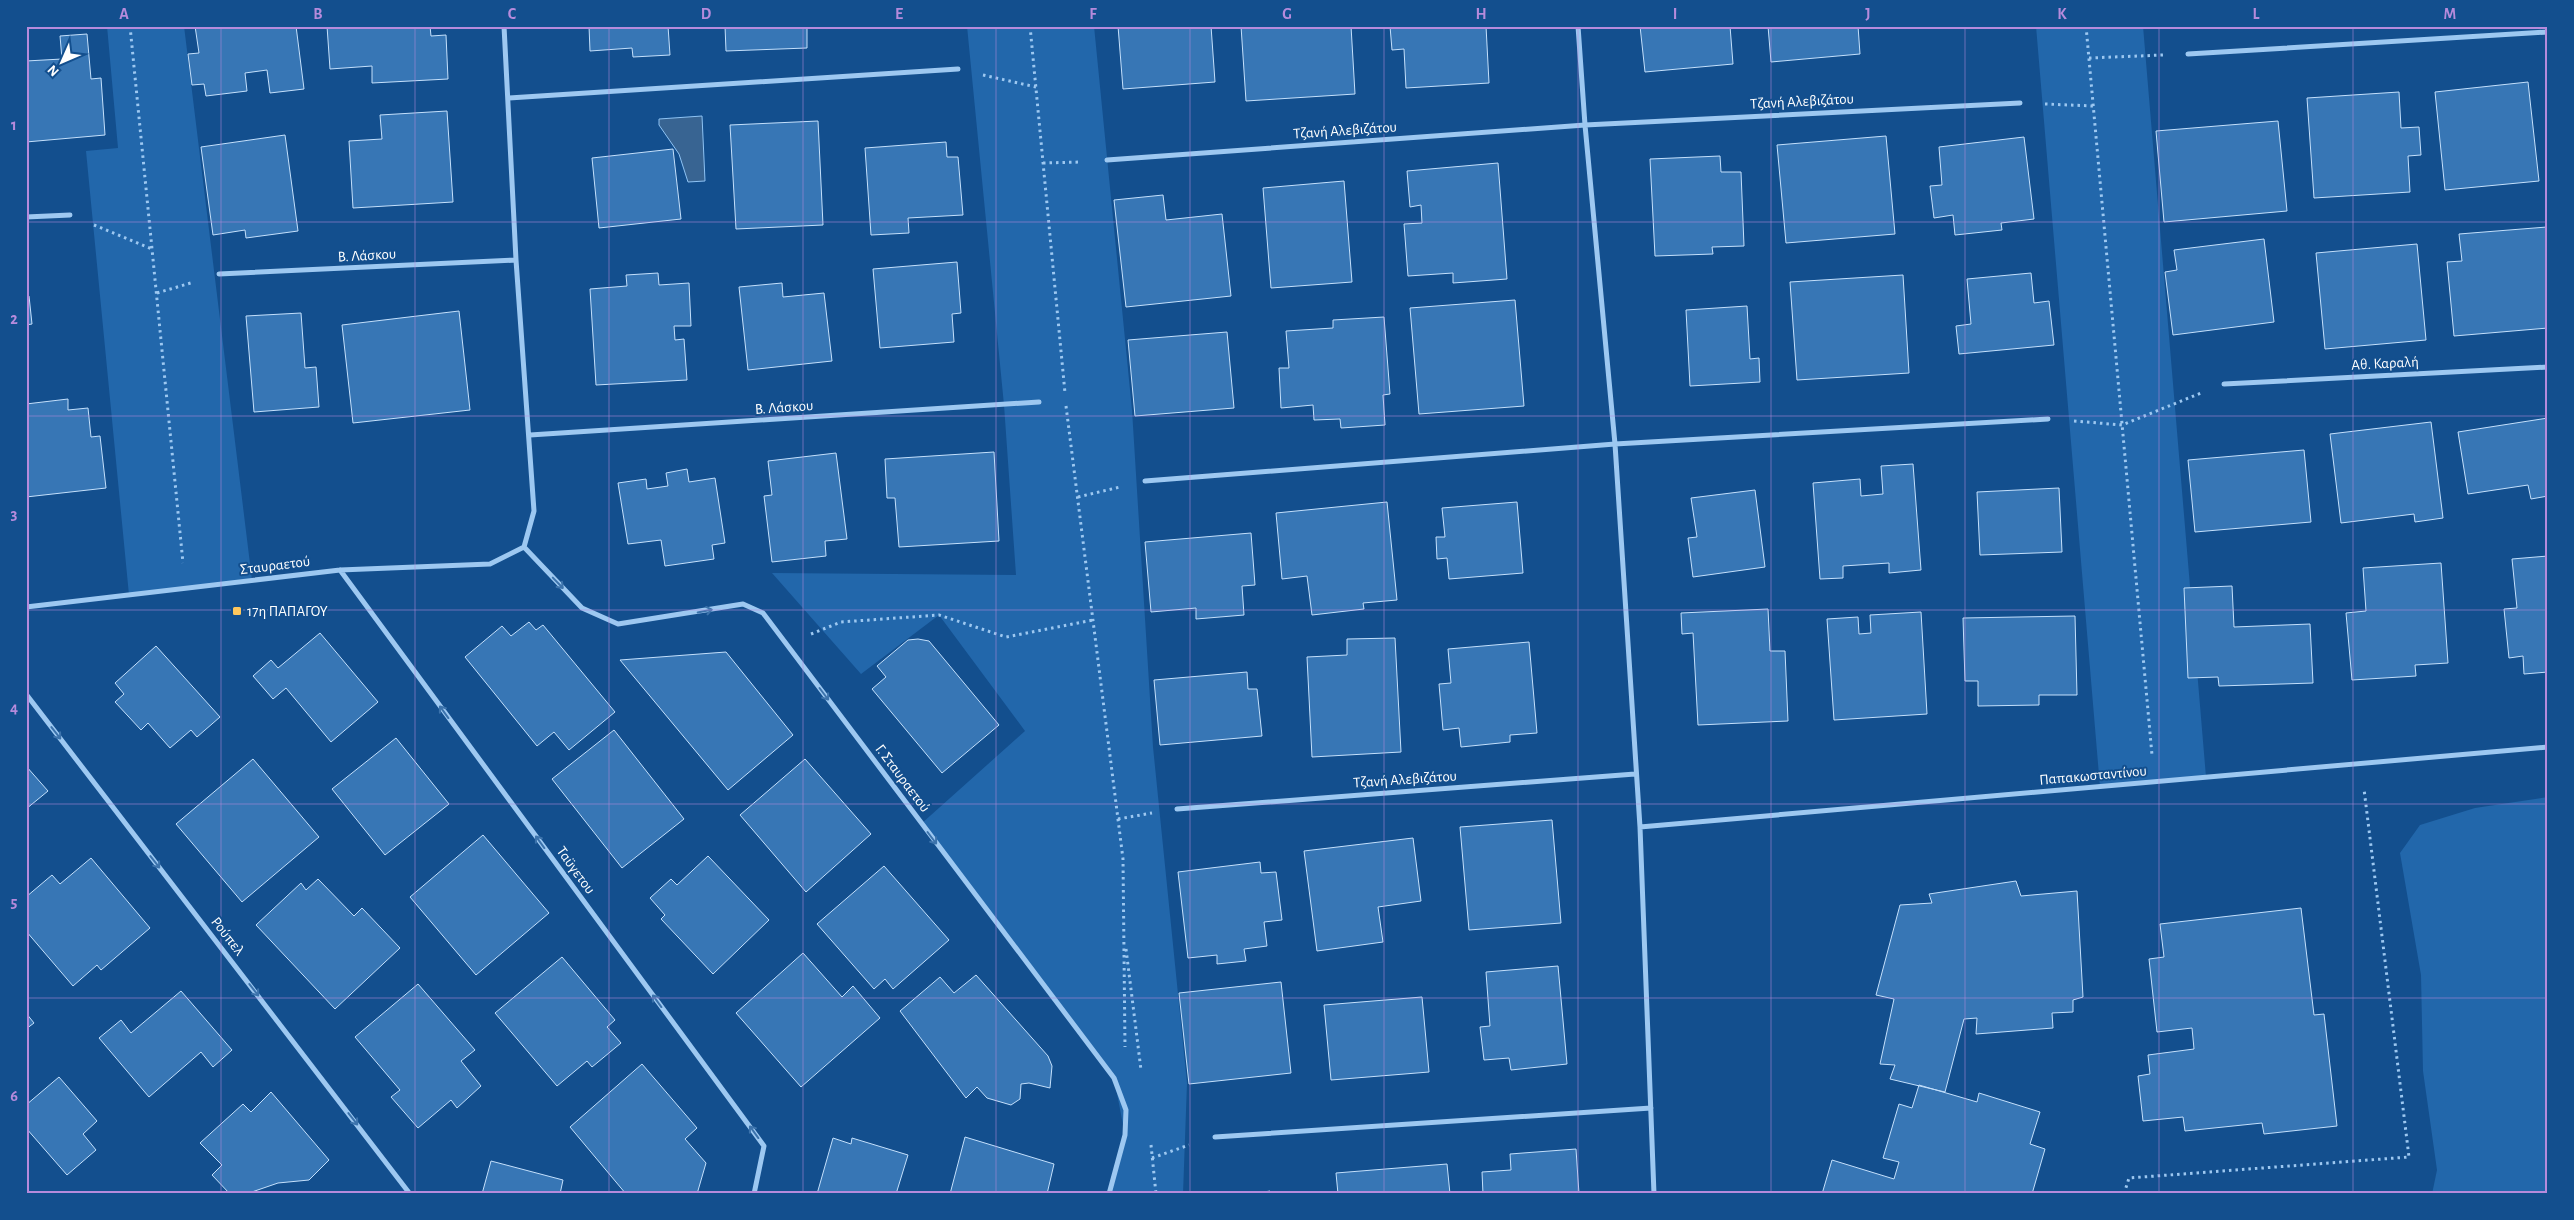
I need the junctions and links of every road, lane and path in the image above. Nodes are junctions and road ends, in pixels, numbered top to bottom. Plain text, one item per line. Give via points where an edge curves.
1 (130, 26) edge
2 (504, 26) edge
3 (1030, 26) edge
4 (1578, 26) edge
5 (2086, 26) edge
6 (2548, 32) edge
7 (2188, 54) joint
8 (2089, 58) junction
9 (958, 69) joint
10 (1036, 87) junction
11 (509, 98) junction
12 (2020, 103) joint
13 (2094, 106) junction
14 (1585, 125) junction
15 (1107, 160) joint
16 (1043, 163) junction
17 (70, 215) joint
18 (26, 217) edge
19 (152, 250) junction
20 (516, 260) junction
21 (219, 274) joint
22 (157, 293) junction
23 (2548, 367) edge
24 (2224, 384) joint
25 (1039, 402) dead end
26 (2048, 418) joint
27 (2122, 425) junction
28 (530, 435) junction
29 (1614, 444) junction
30 (1144, 481) joint
31 (1078, 497) junction
32 (524, 547) junction
33 (340, 570) junction
34 (186, 589) junction
35 (26, 607) edge
36 (1093, 620) junction
37 (787, 645) junction
38 (26, 694) edge
39 (2548, 747) edge
40 (2361, 764) junction
41 (1635, 774) junction
42 (2154, 782) junction
43 (1177, 809) joint
44 (1118, 819) junction
45 (1640, 826) junction
46 (1124, 934) junction
47 (1125, 1051) dead end
48 (1142, 1080) dead end
49 (1651, 1108) junction
50 (1215, 1136) joint
51 (1150, 1138) dead end
52 (1152, 1158) junction
53 (410, 1194) edge
54 (754, 1194) edge
55 (1109, 1194) edge
56 (1156, 1194) edge
57 (1654, 1194) edge
58 (2124, 1194) edge

1 - 19 path
2 - 11 street
3 - 10 path
4 - 14 street
5 - 8 path
6 - 7 street
7 - 8 path
8 - 13 path
9 - 10 path
9 - 11 street
10 - 16 path
11 - 20 street
12 - 13 path
12 - 14 street, Τζανή Αλεβιζάτου
13 - 27 path
14 - 15 street, Τζανή Αλεβιζάτου
14 - 29 street
15 - 16 path
16 - 31 path via 1058,339
17 - 18 street
17 - 19 path
19 - 22 path
20 - 21 street, Β. Λάσκου
20 - 28 street
21 - 22 path
22 - 34 path
23 - 24 street, Αθ. Καραλή
24 - 27 path
25 - 28 street, Β. Λάσκου
26 - 27 path
26 - 29 street
27 - 42 path
28 - 32 street via 534,512
29 - 30 street
29 - 41 street
30 - 31 path
31 - 36 path
32 - 33 street, Σταυραετού via 490,564
32 -> 37 street, Γ. Σταυραετού via 582,608 618,624 743,604 763,613
33 - 34 street, Σταυραετού
54 -> 33 street, Ταϋγετου via 764,1146
34 - 35 street, Σταυραετού
36 - 37 path via 1006,637 939,615 841,622
36 - 44 path
37 -> 55 street, Γ. Σταυραετού via 1114,1078 1126,1110 1125,1135
38 -> 53 street, Ρούπελ
39 - 40 street, Παπακωσταντίνου
40 - 42 street, Παπακωσταντίνου
40 - 58 path via 2410,1157 2129,1178
41 - 43 street, Τζανή Αλεβιζάτου
41 - 45 street
42 - 45 street, Παπακωσταντίνου
43 - 44 path
44 - 46 path via 1123,859
45 - 49 street
46 - 47 path
46 - 48 path
49 - 50 street
49 - 57 street
50 - 52 path
51 - 52 path
52 - 56 path

